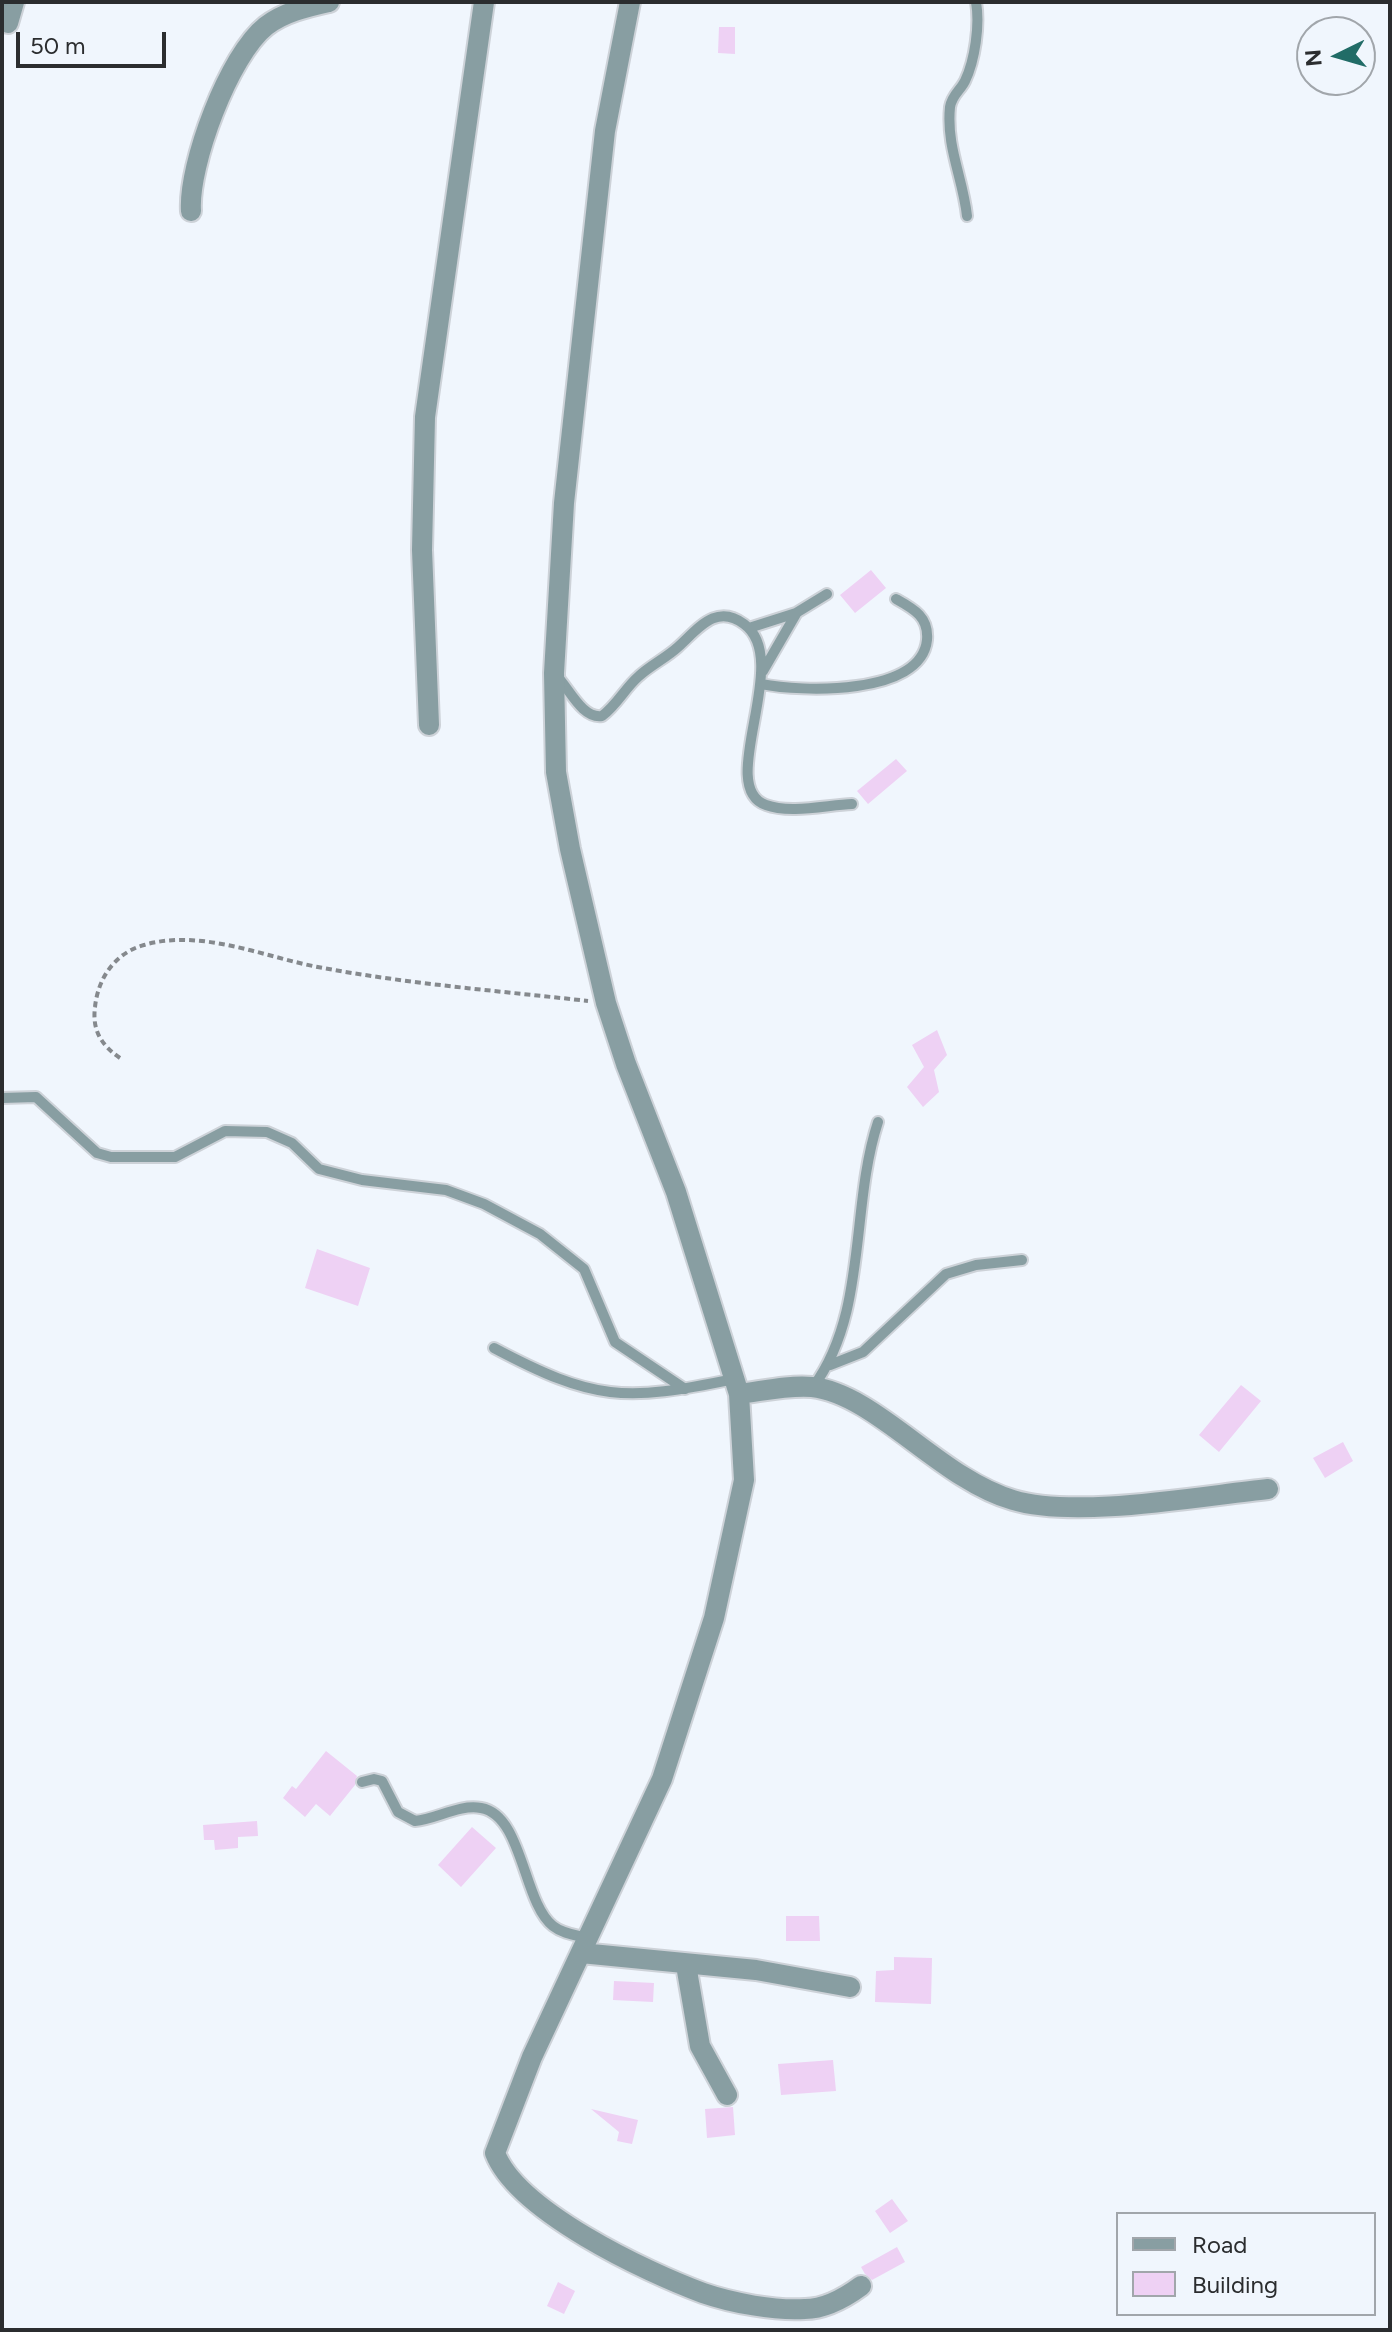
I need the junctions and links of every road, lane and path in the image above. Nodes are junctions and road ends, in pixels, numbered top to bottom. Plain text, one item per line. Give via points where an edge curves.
1 (14, 2) edge
2 (329, 2) edge
3 (484, 2) edge
4 (630, 2) edge
5 (976, 2) edge
6 (8, 23) dead end
7 (191, 211) dead end
8 (967, 216) dead end
9 (827, 594) dead end
10 (896, 599) dead end
11 (796, 613) junction
12 (749, 628) junction
13 (763, 671) junction
14 (554, 673) junction
15 (761, 684) junction
16 (429, 725) dead end
17 (852, 804) dead end
18 (606, 1003) junction
19 (120, 1058) dead end
20 (2, 1098) edge
21 (878, 1122) dead end
22 (1022, 1260) dead end
23 (494, 1348) dead end
24 (830, 1365) junction
25 (736, 1387) junction
26 (813, 1387) junction
27 (685, 1389) junction
28 (1268, 1489) dead end
29 (362, 1782) dead end
30 (585, 1946) junction
31 (686, 1965) junction
32 (850, 1987) dead end
33 (727, 2095) dead end
34 (861, 2286) dead end

1 - 6 street
2 - 7 street via 291,12 266,26 248,45 208,127 192,179
3 - 16 street via 425,417 422,534
4 - 14 street via 605,131 585,304 559,552
5 - 8 lane via 976,37 967,76 954,94 950,112 952,159 964,186
9 - 11 lane
10 - 15 lane via 926,623 925,652 908,671 845,689
11 - 12 lane
11 - 13 lane
12 - 13 lane
12 - 14 lane via 725,616 704,620 598,717 585,711
13 - 15 lane
14 - 18 street via 556,772
15 - 17 lane via 748,777 756,800 775,807
18 - 19 path via 325,968 202,941 161,941 128,952 100,983 94,1014 97,1032
18 - 25 street via 676,1192
20 - 27 lane via 36,1097 97,1153 111,1157 175,1157 225,1131 267,1132 292,1143 319,1169 446,1190 484,1204 572,1256 599,1296 611,1337
21 - 24 lane via 864,1176 849,1293
22 - 24 lane via 946,1274 863,1352
23 - 27 lane via 539,1372 612,1395
24 - 26 lane
25 - 26 street
25 - 27 lane
25 - 30 street via 744,1480 714,1618 662,1779
26 - 28 street via 872,1413 961,1478 1026,1504 1117,1504
29 - 30 lane via 382,1781 398,1812 415,1821 461,1809 492,1812 509,1833 539,1910 551,1925
30 - 31 street
30 - 34 street via 496,2142 501,2169 516,2187 582,2235 705,2293 809,2310
31 - 32 street via 798,1975
31 - 33 street via 700,2046

